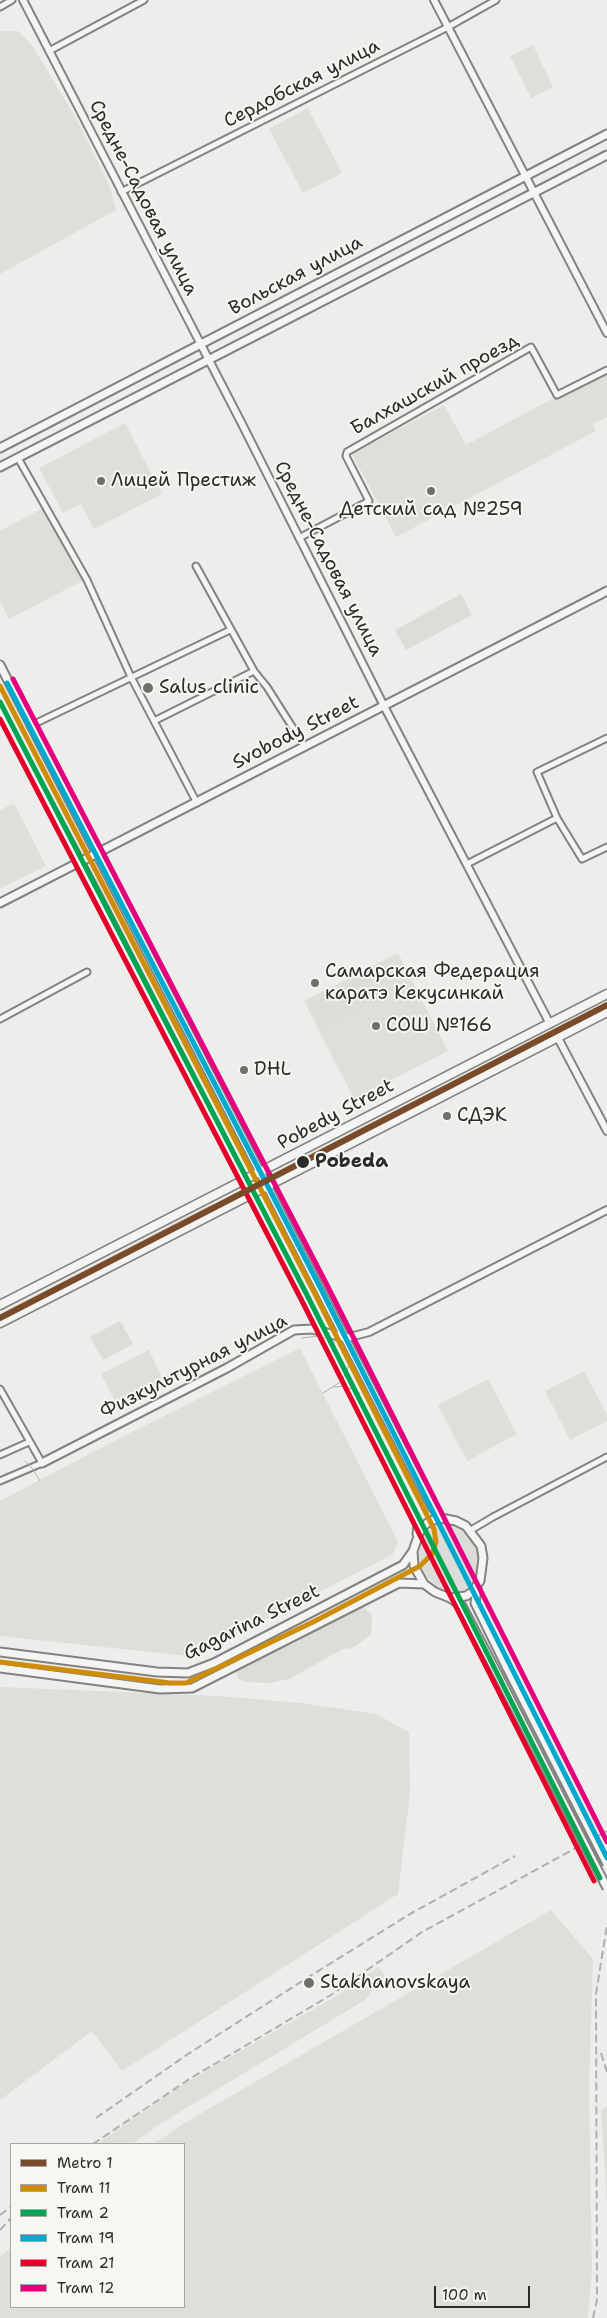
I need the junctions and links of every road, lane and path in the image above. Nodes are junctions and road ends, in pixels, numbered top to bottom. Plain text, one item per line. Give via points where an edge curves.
1 (12, 0) edge
2 (22, 0) edge
3 (144, 0) edge
4 (434, 0) edge
5 (496, 0) edge
6 (0, 6) edge
7 (448, 27) junction
8 (49, 51) junction
9 (607, 134) edge
10 (607, 155) edge
11 (526, 176) junction
12 (121, 192) junction
13 (534, 192) junction
14 (607, 333) edge
15 (200, 345) junction
16 (209, 360) junction
17 (607, 370) edge
18 (0, 448) edge
19 (18, 458) junction
20 (0, 467) edge
21 (299, 538) junction
22 (196, 566) dead end
23 (607, 591) edge
24 (230, 630) junction
25 (0, 666) edge
26 (254, 671) junction
27 (132, 677) junction
28 (384, 706) junction
29 (0, 710) edge
30 (154, 721) junction
31 (29, 726) junction
32 (607, 738) edge
33 (305, 747) junction
34 (197, 803) junction
35 (557, 818) junction
36 (607, 847) edge
37 (97, 854) junction
38 (81, 863) junction
39 (467, 864) junction
40 (0, 903) edge
41 (87, 972) dead end
42 (607, 994) edge
43 (607, 1012) edge
44 (0, 1019) edge
45 (550, 1024) junction
46 (558, 1038) junction
47 (607, 1131) edge
48 (296, 1154) junction
49 (304, 1167) junction
50 (261, 1173) junction
51 (245, 1181) junction
52 (268, 1185) junction
53 (251, 1194) junction
54 (205, 1201) junction
55 (607, 1210) edge
56 (213, 1214) junction
57 (0, 1305) edge
58 (0, 1323) edge
59 (321, 1331) junction
60 (346, 1338) junction
61 (0, 1389) edge
62 (29, 1442) junction
63 (0, 1455) edge
64 (607, 1458) edge
65 (42, 1463) junction
66 (0, 1481) edge
67 (441, 1518) junction
68 (471, 1530) junction
69 (417, 1534) junction
70 (413, 1551) junction
71 (424, 1584) junction
72 (477, 1587) junction
73 (450, 1598) junction
74 (0, 1652) edge
75 (0, 1668) edge
76 (607, 1864) edge
77 (607, 1888) edge

1 - 6 street
2 - 8 street, Средне-Садовая улица
3 - 8 street
4 - 7 street
5 - 7 street, Сердобская улица
7 - 11 street
7 - 12 street, Сердобская улица
8 - 12 street, Средне-Садовая улица
9 - 11 main road, Вольская улица
10 - 13 main road, Вольская улица
11 - 13 street
11 - 15 main road, Вольская улица
12 - 15 street, Средне-Садовая улица
13 - 14 street
13 - 16 main road, Вольская улица
15 - 16 street, Средне-Садовая улица
15 - 18 main road, Вольская улица
16 - 19 main road, Вольская улица
16 - 21 street, Средне-Садовая улица
17 - 21 street, Балхашский проезд via 557,395 531,347 347,452 346,456 369,501
19 - 20 main road, Вольская улица
19 - 27 street via 87,580
21 - 28 street, Средне-Садовая улица
22 - 24 street
23 - 28 main road, Svobody Street
24 - 26 street
24 - 27 street
25 - 31 main road
26 - 30 street
26 - 33 street
27 - 30 street
27 - 31 street
28 - 33 main road, Svobody Street
28 - 39 street, Средне-Садовая улица
29 - 38 main road
30 - 34 street
31 - 37 main road
32 - 35 street via 537,772
33 - 34 main road, Svobody Street
34 - 37 main road, Svobody Street
35 - 36 street via 582,859
35 - 39 street
37 - 38 main road, Svobody Street
37 - 50 main road
38 - 40 main road, Svobody Street
38 - 51 main road
39 - 45 street, Средне-Садовая улица
41 - 44 street
42 - 45 main road, Pobedy Street
43 - 46 main road, Pobedy Street
45 - 46 main road, Средне-Садовая улица
45 - 48 main road, Pobedy Street
46 - 47 street, Средне-Садовая улица
46 - 49 main road, Pobedy Street
48 - 49 main road via 292,1164
48 - 50 main road, Pobedy Street
49 - 52 main road, Pobedy Street
50 - 51 main road, Pobedy Street
50 - 52 main road
51 - 53 main road
51 - 54 main road, Pobedy Street
52 - 53 main road, Pobedy Street
52 - 60 main road
53 - 56 main road, Pobedy Street
53 - 59 main road
54 - 56 main road via 217,1203
54 - 57 main road, Pobedy Street
55 - 60 street via 369,1332
56 - 58 main road, Pobedy Street
59 - 60 main road, Физкультурная улица
59 - 65 main road, Физкультурная улица via 294,1330
59 - 69 main road via 413,1514 418,1525
60 - 67 main road via 432,1507
61 - 62 street
62 - 63 street
62 - 65 street
64 - 68 street
65 - 66 street
67 - 68 main road via 456,1521
67 - 69 main road via 430,1521
68 - 72 main road via 481,1546 483,1558
69 - 70 main road
70 - 71 main road via 414,1566
70 - 74 main road, Gagarina Street via 398,1568 223,1659 188,1673
71 - 73 main road
71 - 75 main road, Gagarina Street via 400,1583 192,1688 160,1689
72 - 73 main road via 466,1596
72 - 76 main road, bridge via 475,1603
73 - 77 main road, bridge via 462,1606

